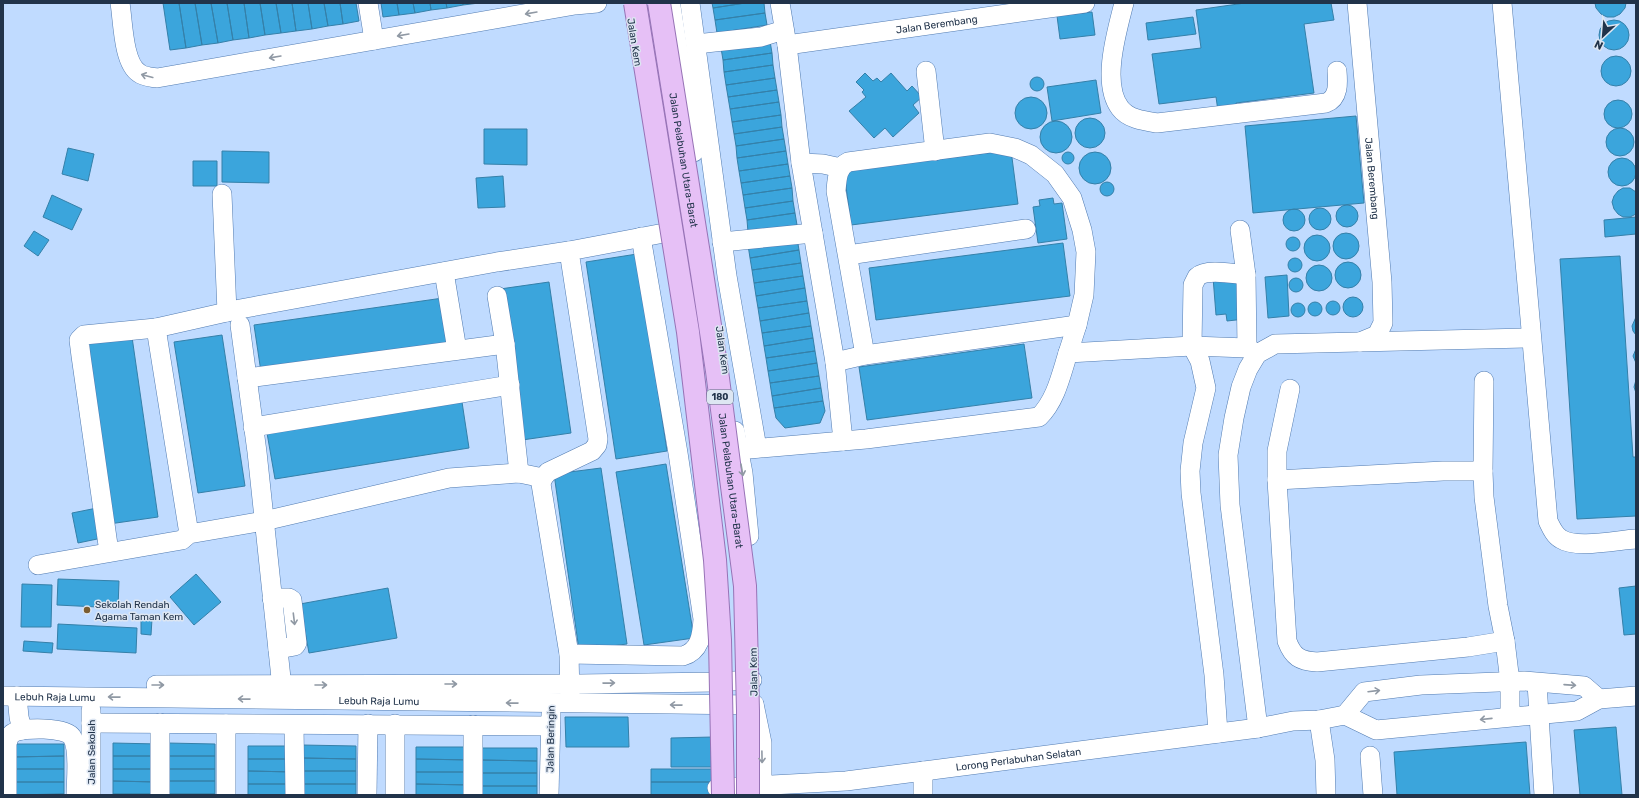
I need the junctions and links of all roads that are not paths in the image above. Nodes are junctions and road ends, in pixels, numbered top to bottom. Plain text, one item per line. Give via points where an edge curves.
1 (120, 3) edge
2 (368, 3) edge
3 (594, 3) edge
4 (629, 3) edge
5 (635, 3) edge
6 (658, 3) edge
7 (670, 3) edge
8 (690, 3) edge
9 (780, 3) edge
10 (1085, 3) edge
11 (1124, 3) edge
12 (1357, 3) edge
13 (1502, 3) edge
14 (786, 38) junction
15 (374, 40) junction
16 (696, 44) junction
17 (926, 71) dead end
18 (1337, 71) dead end
19 (935, 151) junction
20 (801, 163) junction
21 (841, 168) junction
22 (222, 194) dead end
23 (1026, 229) dead end
24 (1240, 230) dead end
25 (664, 233) junction
26 (813, 234) junction
27 (641, 237) junction
28 (722, 242) junction
29 (569, 251) junction
30 (848, 255) junction
31 (444, 272) junction
32 (1246, 275) junction
33 (497, 296) dead end
34 (234, 319) junction
35 (1077, 325) junction
36 (156, 328) junction
37 (1531, 338) junction
38 (1360, 342) junction
39 (506, 344) junction
40 (1192, 346) junction
41 (457, 350) junction
42 (1252, 351) junction
43 (1068, 353) junction
44 (865, 355) junction
45 (835, 362) junction
46 (247, 378) junction
47 (1484, 381) dead end
48 (510, 385) junction
49 (1290, 389) dead end
50 (254, 427) junction
51 (844, 441) junction
52 (757, 448) junction
53 (738, 450) junction
54 (1483, 471) junction
55 (519, 473) junction
56 (543, 478) junction
57 (1277, 480) junction
58 (264, 521) junction
59 (189, 534) junction
60 (1636, 539) edge
61 (109, 552) junction
62 (38, 565) dead end
63 (1505, 641) junction
64 (569, 654) junction
65 (752, 680) junction
66 (714, 682) junction
67 (1510, 682) junction
68 (1537, 683) junction
69 (551, 684) junction
70 (570, 684) junction
71 (91, 691) junction
72 (8, 692) edge
73 (282, 693) junction
74 (1636, 696) edge
75 (1599, 699) junction
76 (551, 704) junction
77 (570, 704) junction
78 (754, 705) junction
79 (715, 706) junction
80 (1538, 713) junction
81 (1345, 715) junction
82 (1510, 716) junction
83 (1319, 720) junction
84 (91, 723) junction
85 (160, 723) junction
86 (226, 724) junction
87 (368, 724) junction
88 (395, 724) junction
89 (294, 725) junction
90 (473, 725) junction
91 (550, 726) junction
92 (1258, 728) junction
93 (22, 730) junction
94 (1218, 733) junction
95 (1370, 756) dead end
96 (923, 771) junction
97 (757, 792) edge
98 (719, 793) edge
99 (7, 795) edge
100 (76, 795) edge
101 (91, 795) edge
102 (160, 795) edge
103 (226, 795) edge
104 (295, 795) edge
105 (367, 795) edge
106 (395, 795) edge
107 (473, 795) edge
108 (549, 795) edge
109 (923, 795) edge
110 (1326, 795) edge
111 (1373, 795) edge
112 (1544, 795) edge

15 -> 1 street via 157,78 147,77 132,66 127,56
2 - 15 street
3 -> 15 street
4 - 25 street, Jalan Kem
5 - 98 main road, 180, bridge via 688,332 714,553 720,640
6 - 97 main road, Jalan Pelabuhan Utara-Barat / 180, bridge via 708,310 745,586 748,712
7 - 53 street, Jalan Kem
8 - 16 street
9 - 14 street
10 - 14 street, Jalan Berembang
11 - 18 street via 1112,57 1114,95 1120,109 1142,121 1157,123 1326,103 1337,92
12 - 38 street, Jalan Berembang via 1382,282 1383,323 1377,335
13 - 37 street
14 - 16 street, Jalan Berembang via 761,37
14 - 20 street
16 - 28 street
17 - 19 street
19 - 21 street via 848,162
19 - 35 street via 990,143 1006,144 1031,155 1055,174 1072,198 1086,252 1084,295
20 - 21 street
20 - 26 street
21 - 30 street via 836,191
22 - 34 street
23 - 30 street
24 - 32 street
25 - 27 street
25 - 66 street, Jalan Kem via 698,461 712,581
26 - 28 street
26 - 45 street
27 - 29 street
27 - 64 street via 678,453 703,619 702,629 698,645 690,654 683,656
28 - 52 street
29 - 31 street
29 - 56 street via 598,440 592,451 555,468
30 - 44 street
31 - 34 street
31 - 41 street
32 - 40 street via 1224,272 1197,277 1193,285
32 - 42 street
33 - 39 street
34 - 36 street
34 - 46 street
35 - 43 street
35 - 44 street
36 - 59 street
36 - 61 street via 84,335 79,340
37 - 38 street
37 - 60 street via 1548,521 1560,539 1571,543
38 - 42 street via 1275,344
39 - 41 street
39 - 48 street
40 - 42 street
40 - 43 street
40 - 94 street via 1200,361 1206,388 1193,443 1190,471 1214,675
41 - 46 street
42 - 92 street via 1241,387 1228,455 1230,504
43 - 51 street via 1053,396 1039,417
44 - 45 street
45 - 51 street
46 - 50 street
47 - 54 street
48 - 50 street
48 - 55 street
49 - 57 street via 1278,451
50 - 58 street
51 - 52 street
52 - 53 street
53 -> 65 street, Jalan Kem via 743,473 753,585
54 - 57 street via 1443,470
54 - 63 street via 1497,598
55 - 56 street
55 - 58 street via 449,478
56 - 64 street via 542,493
57 - 63 street via 1287,641 1296,656 1305,662 1318,662
58 - 59 street
58 - 73 street via 272,598 292,600 297,643 295,646 278,649
59 - 61 street via 182,540
61 - 62 street
63 - 67 street
64 - 70 street
65 - 66 street, Lebuh Raja Lumu
65 - 78 street, Jalan Kem
70 -> 66 street, Lebuh Raja Lumu
66 - 79 street, Jalan Kem
67 - 68 street
81 -> 67 street via 1364,692 1421,685
67 - 82 street
68 -> 75 street via 1584,686
68 - 80 street
69 - 70 street, Lebuh Raja Lumu
73 -> 69 street, Lebuh Raja Lumu
69 - 76 street, Jalan Beringin
70 - 77 street
71 - 72 street, Lebuh Raja Lumu
71 - 73 street, Lebuh Raja Lumu
71 - 84 street, Jalan Sekolah
72 - 93 street
76 -> 73 street, Lebuh Raja Lumu
74 - 75 street
75 - 80 street via 1577,711
76 - 77 street, Lebuh Raja Lumu
76 - 91 street, Jalan Beringin
79 -> 77 street, Lebuh Raja Lumu
78 - 79 street, Lebuh Raja Lumu
78 -> 97 street, Jalan Kem via 762,743
79 - 98 street, Jalan Kem
80 - 82 street
80 - 112 street
82 -> 81 street via 1376,730
81 - 83 street, Lorong Perlabuhan Selatan
83 - 92 street, Lorong Perlabuhan Selatan via 1293,721
83 - 110 street via 1325,760
84 - 85 street
84 - 101 street, Jalan Sekolah
85 - 86 street
85 - 102 street
86 - 89 street
86 - 103 street
87 - 88 street
87 - 89 street
87 - 105 street
88 - 90 street
88 - 106 street
89 - 104 street
90 - 91 street
90 - 107 street
91 - 108 street, Jalan Beringin
92 - 94 street, Lorong Perlabuhan Selatan
93 - 99 street via 10,736 7,743
93 - 100 street via 63,731 73,738 76,756
94 - 96 street, Lorong Perlabuhan Selatan
95 - 111 street
96 - 97 street, Lorong Perlabuhan Selatan
96 - 109 street
97 - 98 street, Lorong Perlabuhan Selatan

